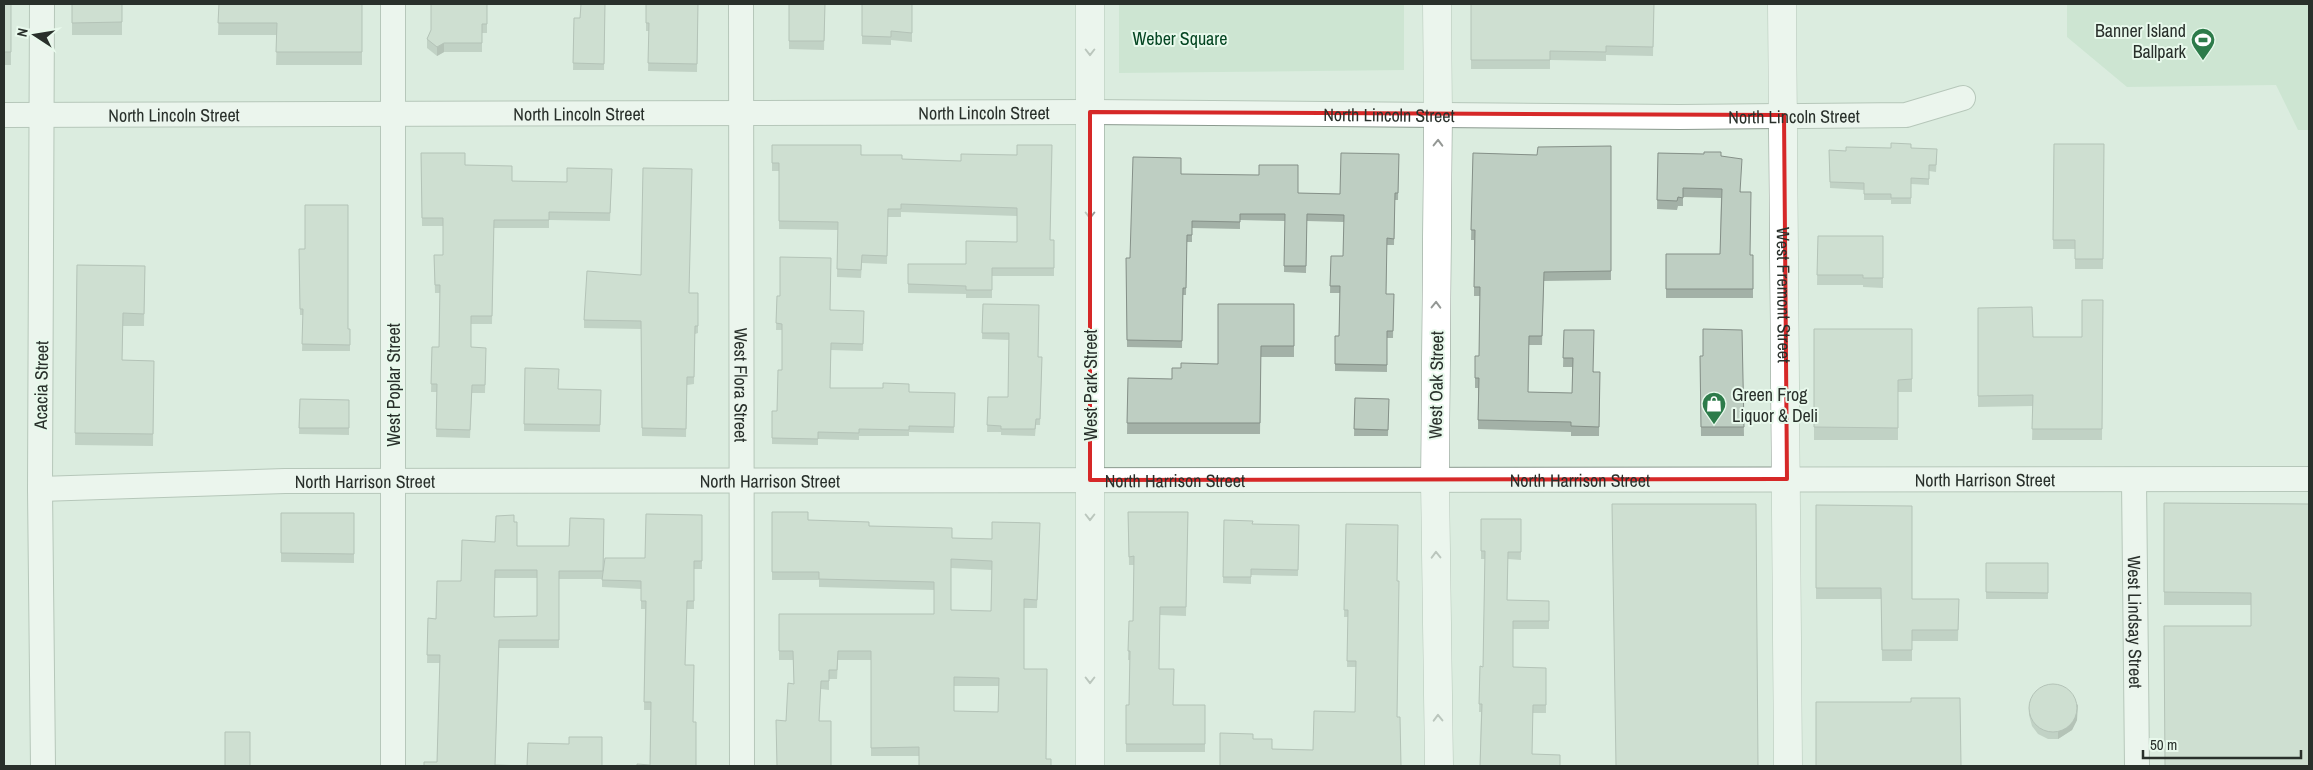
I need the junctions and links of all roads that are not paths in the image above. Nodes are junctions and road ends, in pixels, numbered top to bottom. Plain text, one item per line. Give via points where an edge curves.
1 (42, 4) edge
2 (393, 4) edge
3 (741, 4) edge
4 (1090, 4) edge
5 (1437, 4) edge
6 (1782, 4) edge
7 (1963, 98) dead end
8 (741, 112) junction
9 (1090, 112) junction
10 (393, 114) junction
11 (4, 115) edge
12 (42, 115) junction
13 (1438, 115) junction
14 (1784, 115) junction
15 (1787, 478) junction
16 (2309, 479) edge
17 (1090, 480) junction
18 (2134, 480) junction
19 (742, 481) junction
20 (1435, 481) junction
21 (392, 482) junction
22 (40, 488) junction
23 (43, 766) edge
24 (393, 766) edge
25 (742, 766) edge
26 (1090, 766) edge
27 (1439, 766) edge
28 (1788, 766) edge
29 (2137, 766) edge

1 - 12 street, Acacia Street
2 - 10 street, West Poplar Street
3 - 8 street, West Flora Street
4 -> 9 street, West Park Street
5 - 13 street, West Oak Street
6 - 14 street, West Fremont Street
7 - 14 street, North Lincoln Street via 1906,115
8 - 9 street, North Lincoln Street
8 - 10 street, North Lincoln Street
8 - 19 street, West Flora Street
9 - 13 street, North Lincoln Street
9 -> 17 street, West Park Street
10 - 12 street, North Lincoln Street
10 - 21 street, West Poplar Street
11 - 12 street, North Lincoln Street
12 - 22 street, Acacia Street
13 - 14 street, North Lincoln Street
20 -> 13 street, West Oak Street
14 - 15 street, West Fremont Street
15 - 18 street, North Harrison Street
15 - 20 street, North Harrison Street
15 - 28 street, West Fremont Street
16 - 18 street, North Harrison Street
17 - 19 street, North Harrison Street
17 - 20 street, North Harrison Street
17 -> 26 street, West Park Street
18 - 29 street, West Lindsay Street
19 - 21 street, North Harrison Street
19 - 25 street, West Flora Street
27 -> 20 street, West Oak Street
21 - 22 street, North Harrison Street via 285,481
21 - 24 street, West Poplar Street
22 - 23 street, Acacia Street

